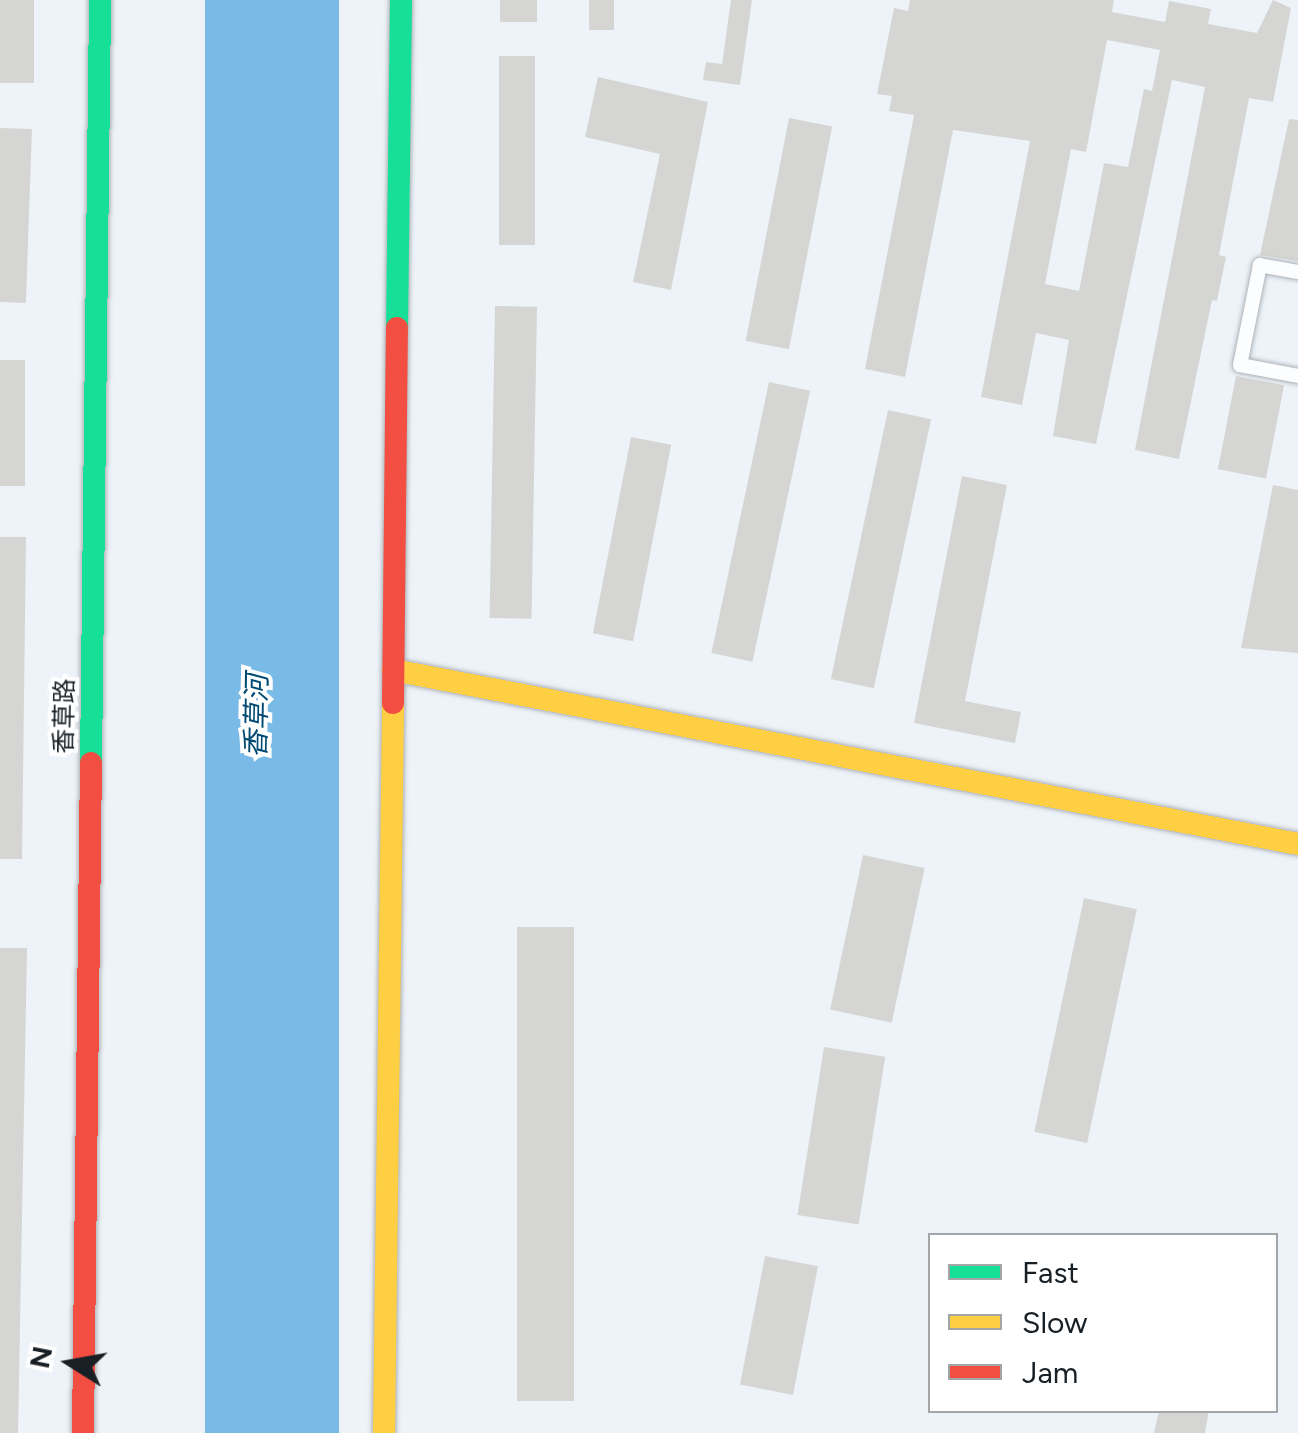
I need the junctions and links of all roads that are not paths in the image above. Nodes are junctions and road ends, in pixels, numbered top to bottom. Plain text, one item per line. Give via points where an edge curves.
1 (100, 0) edge
2 (401, 0) edge
3 (1298, 272) edge
4 (1298, 376) edge
5 (393, 670) junction
6 (1298, 844) edge
7 (83, 1433) edge
8 (384, 1433) edge

1 - 7 street, 香草路
2 - 5 street
3 - 4 lane via 1260,265 1240,365
5 - 6 street
5 - 8 street

